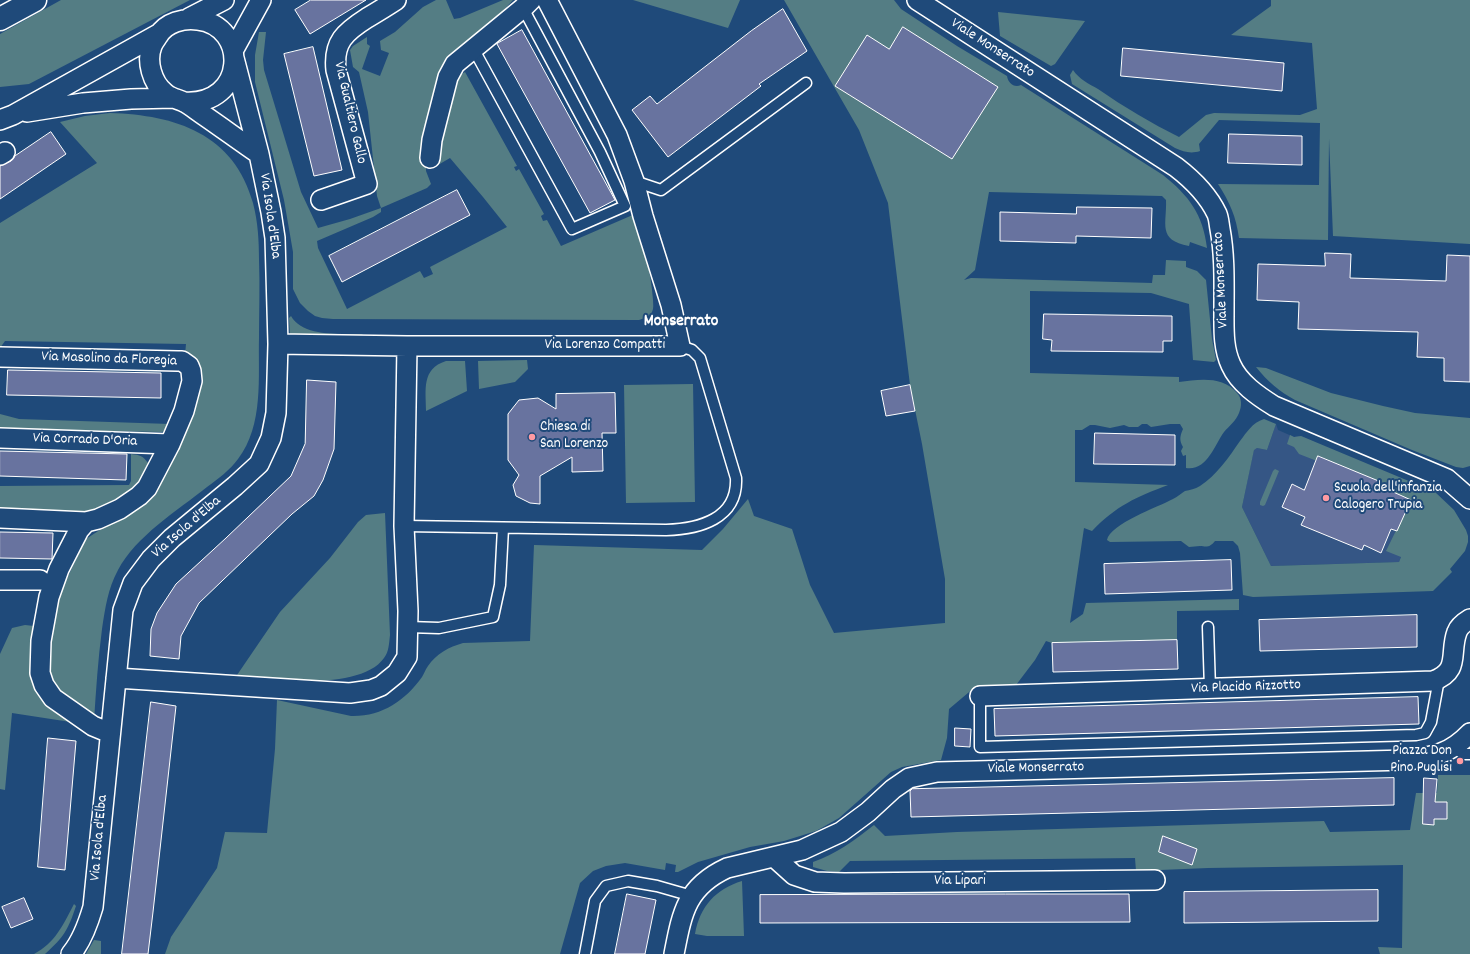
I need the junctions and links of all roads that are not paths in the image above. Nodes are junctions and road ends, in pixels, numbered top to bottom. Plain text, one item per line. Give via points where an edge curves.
1 (35, 0) edge
2 (224, 0) edge
3 (261, 0) edge
4 (396, 0) edge
5 (547, 0) edge
6 (917, 0) edge
7 (527, 4) edge
8 (189, 18) junction
9 (0, 19) edge
10 (160, 33) junction
11 (473, 48) junction
12 (234, 54) junction
13 (806, 83) dead end
14 (179, 100) junction
15 (6, 117) edge
16 (259, 154) junction
17 (430, 158) dead end
18 (634, 181) junction
19 (321, 200) dead end
20 (278, 344) junction
21 (407, 346) junction
22 (680, 346) junction
23 (0, 357) edge
24 (0, 438) edge
25 (170, 444) junction
26 (1470, 498) edge
27 (0, 518) edge
28 (86, 522) junction
29 (404, 526) junction
30 (503, 528) junction
31 (0, 580) edge
32 (40, 580) dead end
33 (1470, 619) edge
34 (408, 627) junction
35 (1208, 627) dead end
36 (116, 678) junction
37 (1440, 679) junction
38 (1210, 689) junction
39 (980, 696) joint
40 (110, 733) junction
41 (1470, 733) edge
42 (1462, 751) edge
43 (774, 857) junction
44 (1155, 880) dead end
45 (692, 896) junction
46 (71, 954) edge
47 (585, 954) edge
48 (674, 954) edge

1 - 9 main road
2 - 8 street
3 - 12 street
4 - 19 street, Via Gualtiero Gallo via 354,26 338,44 336,70 366,184
5 - 18 street, Via Lorenzo Compatti via 617,135
6 - 26 street, Viale Monserrato via 1192,179 1218,216 1222,239 1226,352 1235,373 1257,395 1274,406 1447,479
7 - 11 street
7 - 11 lane via 625,206 572,229
8 - 10 street via 173,23
8 - 12 street via 205,20 220,28 230,42
10 - 14 street via 151,47 149,64 154,80 164,93
10 - 15 street
11 - 17 street via 455,64 448,78
12 - 14 street via 232,74 224,89 211,99 195,103
12 - 16 street, Via Isola d'Elba
13 - 18 lane via 661,190
14 - 15 street via 131,99 83,103
14 - 16 street
16 - 20 street, Via Isola d'Elba via 275,238
18 - 22 street, Via Lorenzo Compatti via 671,305
20 - 21 street, Via Lorenzo Compatti
20 - 36 street, Via Isola d'Elba via 276,413 271,438 259,464 172,538 151,559 133,583 123,610
21 - 22 street, Via Lorenzo Compatti
21 - 29 street
22 - 30 lane via 692,350 700,358 736,478 735,497 726,511 708,522 681,530
23 - 25 street, Via Masolino da Floregia via 182,361 189,366 192,381 184,411
24 - 25 street, Via Corrado D'Oria
25 - 28 street, Via Masolino da Floregia via 147,488 139,496 120,509
27 - 28 street
28 - 40 street via 65,557 49,597 41,641 40,673 53,698 93,726
29 - 30 lane
29 - 34 street
30 - 34 lane via 500,585 493,617 439,628
31 - 32 street
33 - 37 street via 1457,632 1451,667
34 - 36 street via 407,656 403,666 381,686 361,692
35 - 38 lane
36 - 40 street, Via Isola d'Elba
37 - 38 street, Via Placido Rizzotto via 1417,683
37 - 39 lane via 1431,722 1424,733 1416,735 980,747
38 - 39 street, Via Placido Rizzotto
40 - 46 street, Via Isola d'Elba via 93,908 81,938
41 - 42 street, Viale Monserrato
42 - 43 street, Viale Monserrato via 1407,760 937,772 908,778 841,832 802,850
43 - 44 street, Via Lipari via 794,876 815,882
43 - 45 street, Viale Monserrato via 739,864 715,874 704,881
45 - 47 lane via 628,881 606,886 595,901
45 - 48 street, Viale Monserrato via 682,914

